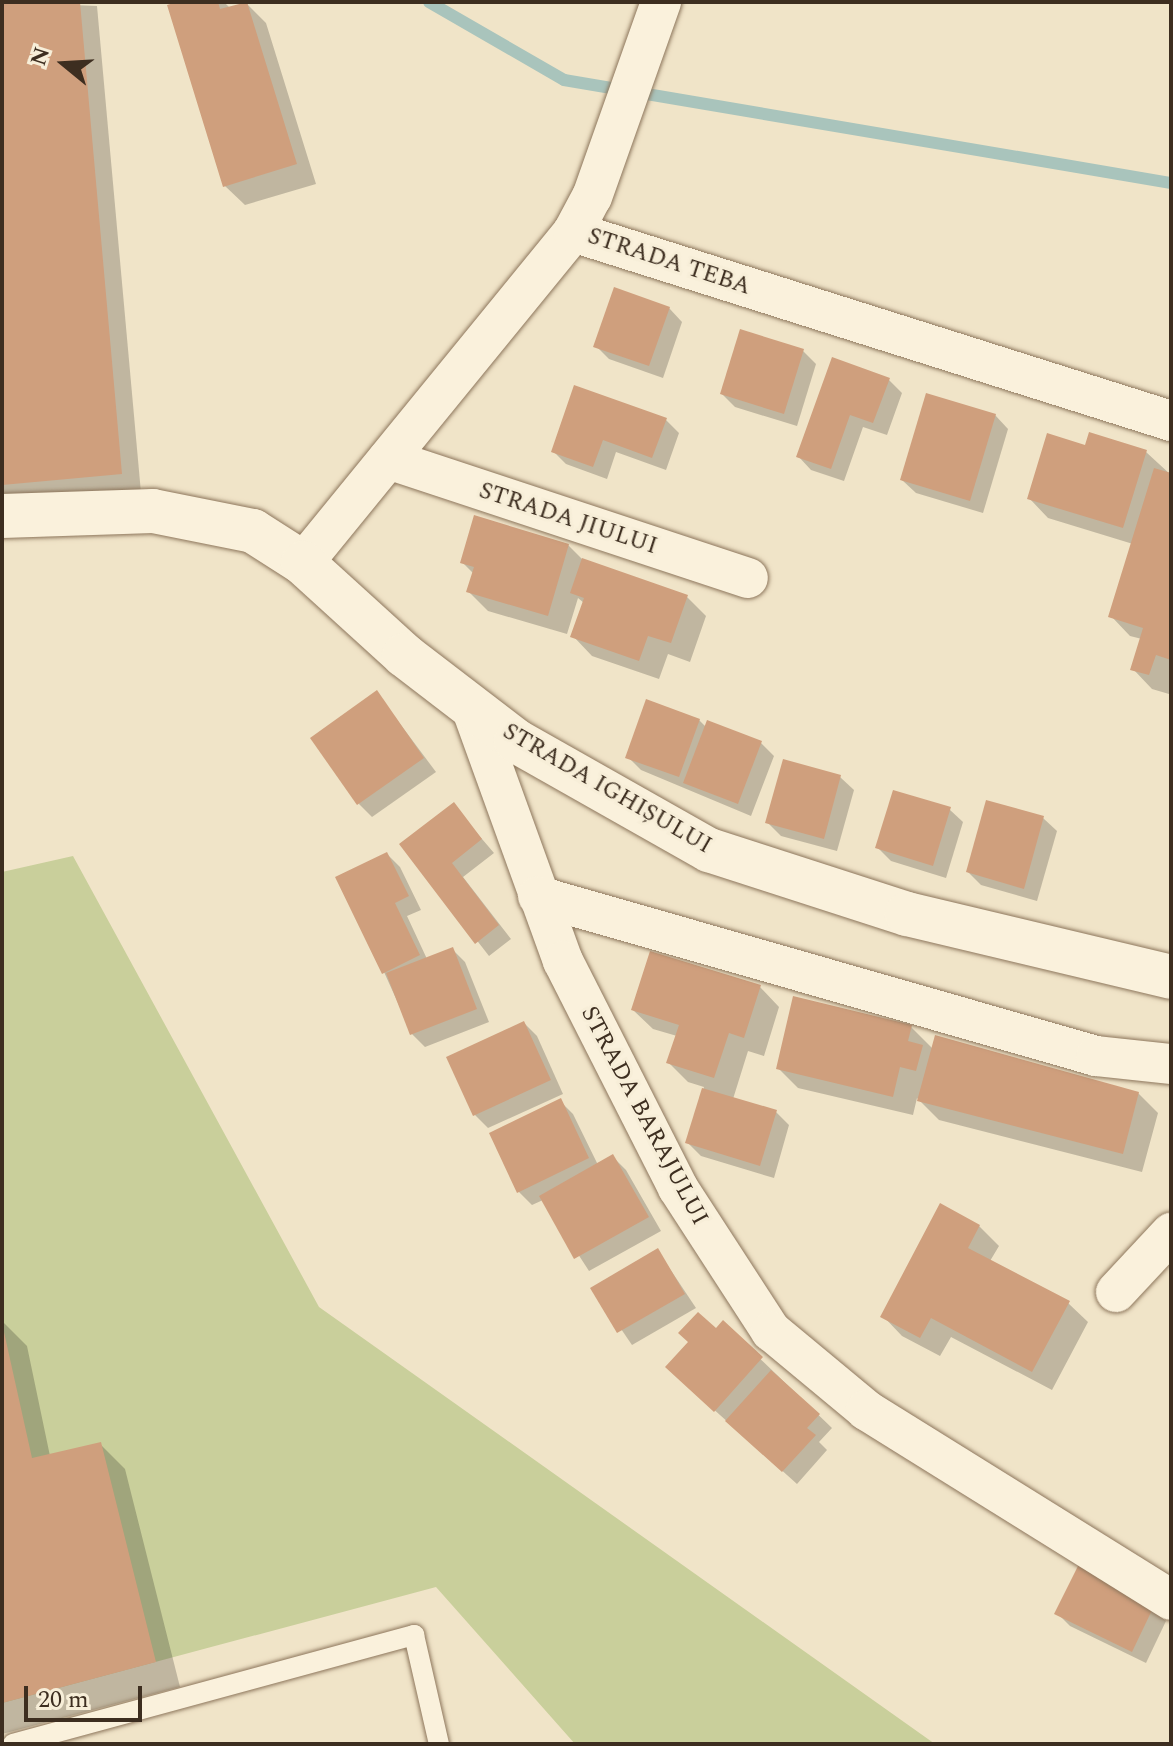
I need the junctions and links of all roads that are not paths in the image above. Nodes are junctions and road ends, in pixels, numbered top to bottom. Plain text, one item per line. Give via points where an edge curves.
1 (658, 14) edge
2 (573, 232) junction
3 (1171, 421) edge
4 (388, 459) junction
5 (2, 516) edge
6 (303, 563) junction
7 (748, 578) dead end
8 (471, 707) junction
9 (538, 896) junction
10 (1171, 977) edge
11 (1171, 1064) edge
12 (1171, 1233) edge
13 (1116, 1292) dead end
14 (1171, 1600) edge
15 (13, 1744) edge
16 (439, 1744) edge

1 - 2 street via 592,197
2 - 3 street, STRADA TEBA
2 - 4 street, STRADA TEBA
4 - 6 street, STRADA TEBA
4 - 7 street, STRADA JIULUI
5 - 6 street, STRADA IGHIȘULUI via 153,511 253,531
6 - 8 street, STRADA IGHIȘULUI via 404,655
8 - 9 street, STRADA BARAJULUI
8 - 10 street, STRADA IGHIȘULUI via 516,741 709,850 907,914
9 - 11 street via 1096,1056
9 - 14 street, STRADA BARAJULUI via 563,961 678,1188 771,1331 866,1410
12 - 13 street
15 - 16 lane via 414,1635

